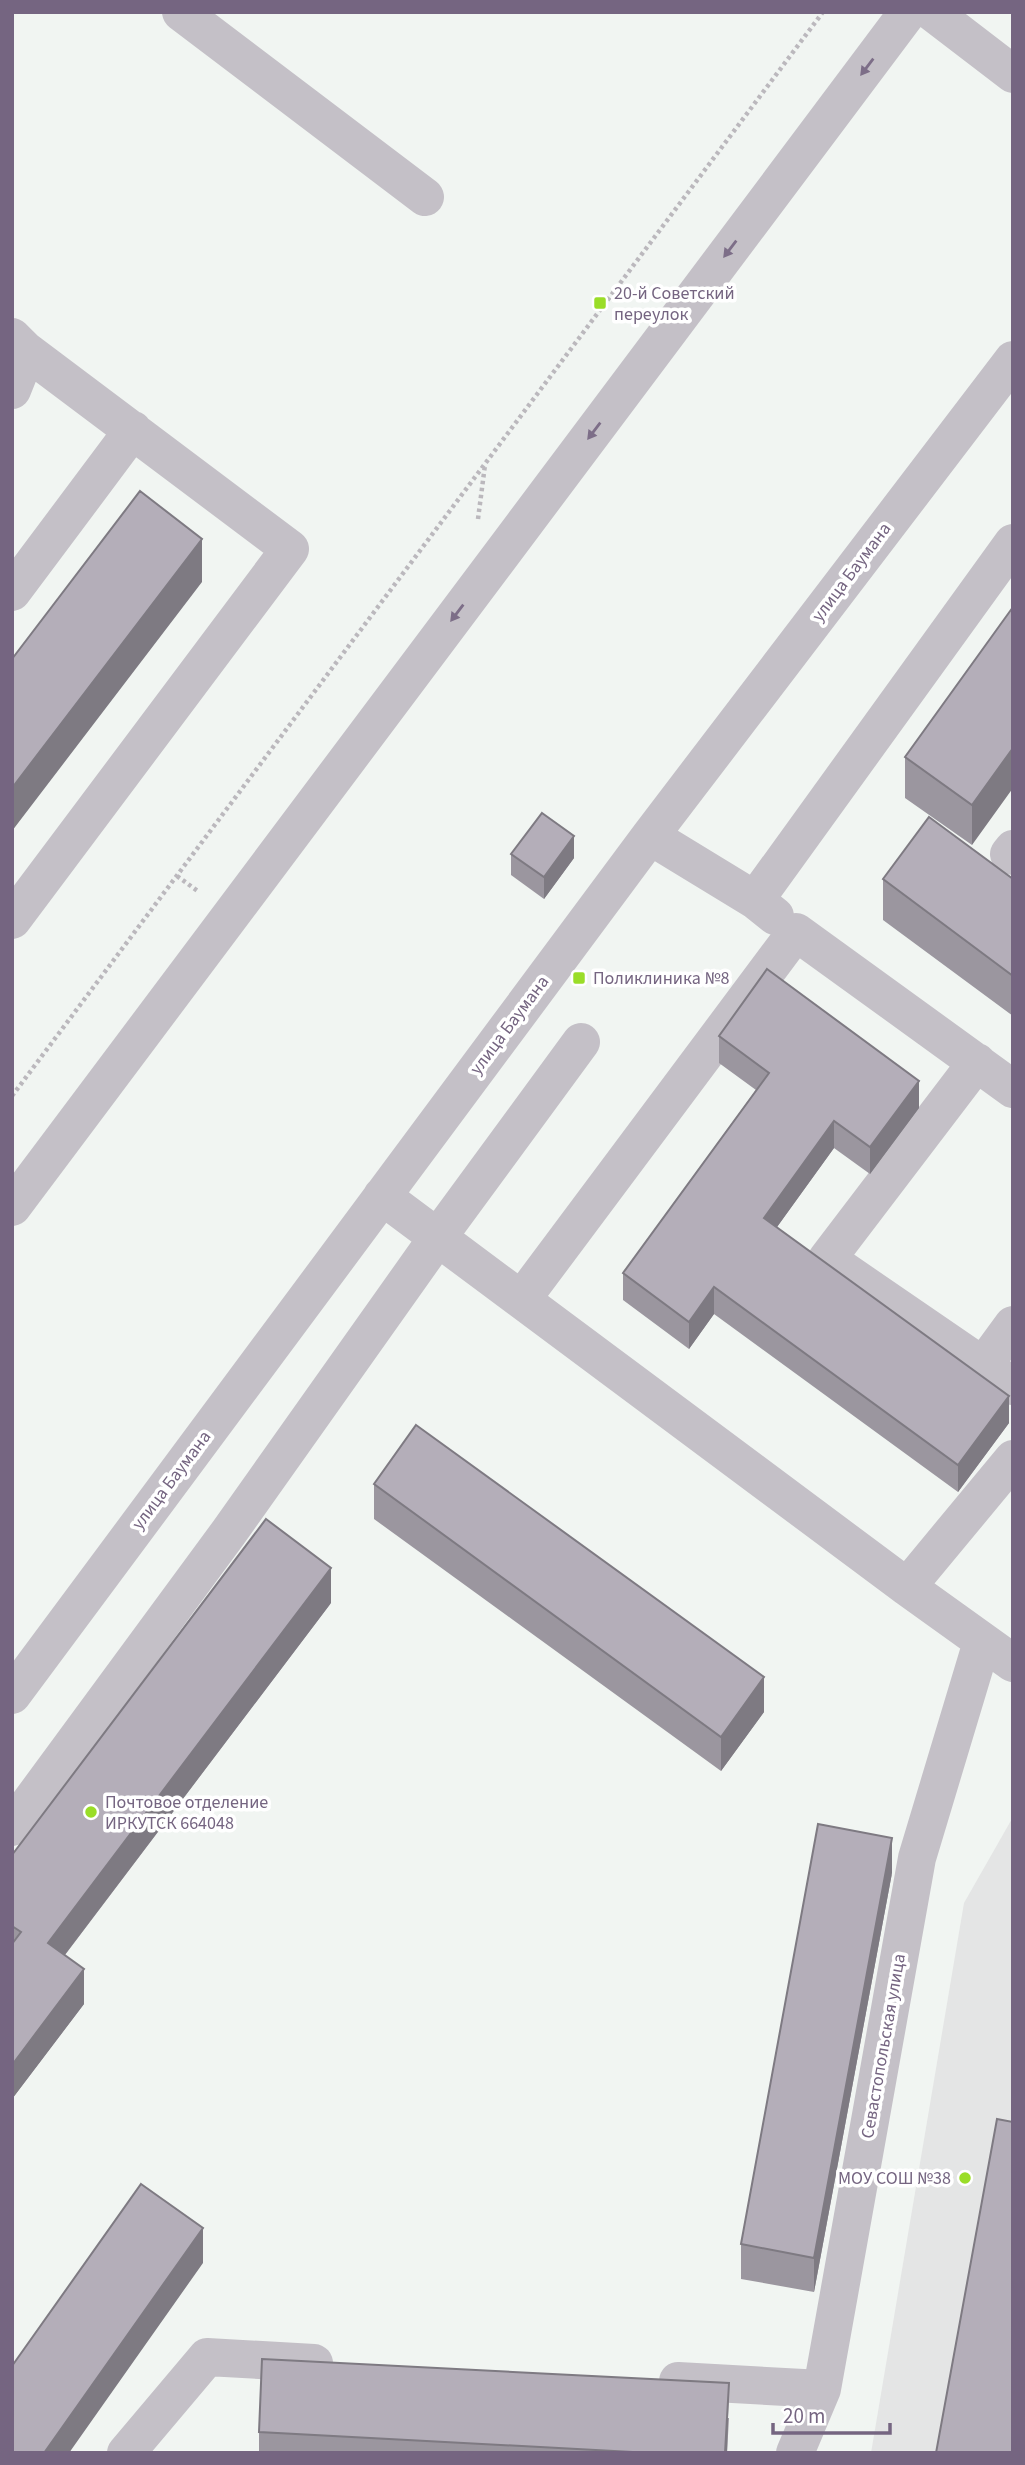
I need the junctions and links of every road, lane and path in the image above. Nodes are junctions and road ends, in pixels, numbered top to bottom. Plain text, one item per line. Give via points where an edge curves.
1 (181, 12) edge
2 (823, 12) edge
3 (908, 12) edge
4 (932, 12) edge
5 (1013, 74) edge
6 (425, 197) dead end
7 (19, 343) edge
8 (1013, 360) edge
9 (12, 390) edge
10 (133, 430) junction
11 (1013, 543) edge
12 (12, 592) edge
13 (650, 836) junction
14 (1013, 849) edge
15 (1013, 856) edge
16 (177, 876) junction
17 (207, 898) dead end
18 (755, 900) junction
19 (12, 920) edge
20 (796, 932) junction
21 (581, 1042) dead end
22 (977, 1062) junction
23 (1013, 1089) edge
24 (12, 1096) edge
25 (382, 1196) junction
26 (12, 1207) edge
27 (439, 1237) junction
28 (523, 1299) junction
29 (1013, 1325) edge
30 (998, 1376) edge
31 (1013, 1459) edge
32 (907, 1587) junction
33 (982, 1642) junction
34 (1013, 1663) edge
35 (12, 1695) edge
36 (12, 1827) edge
37 (343, 2364) edge
38 (644, 2380) edge
39 (822, 2389) junction
40 (126, 2453) edge
41 (795, 2453) edge

1 - 6 street
2 - 16 path
3 -> 26 street
4 - 5 street
7 - 9 street via 24,360
7 - 10 street
8 - 13 street, улица Баумана
10 - 12 street
10 - 19 street via 290,549
11 - 18 street
13 - 18 street
13 - 25 street, улица Баумана
14 - 15 street via 1009,854
16 - 17 path
16 - 24 path
18 - 20 street
20 - 22 street
20 - 28 street
21 - 27 street
22 - 23 street
22 - 30 street via 827,1259
25 - 27 street
25 - 35 street, улица Баумана
27 - 28 street
27 - 36 street
28 - 32 street
29 - 30 street
31 - 32 street
32 - 33 street
33 - 34 street
33 - 39 street, Севастопольская улица via 918,1858
37 - 40 street via 207,2357
38 - 39 street
39 - 41 street, Севастопольская улица

